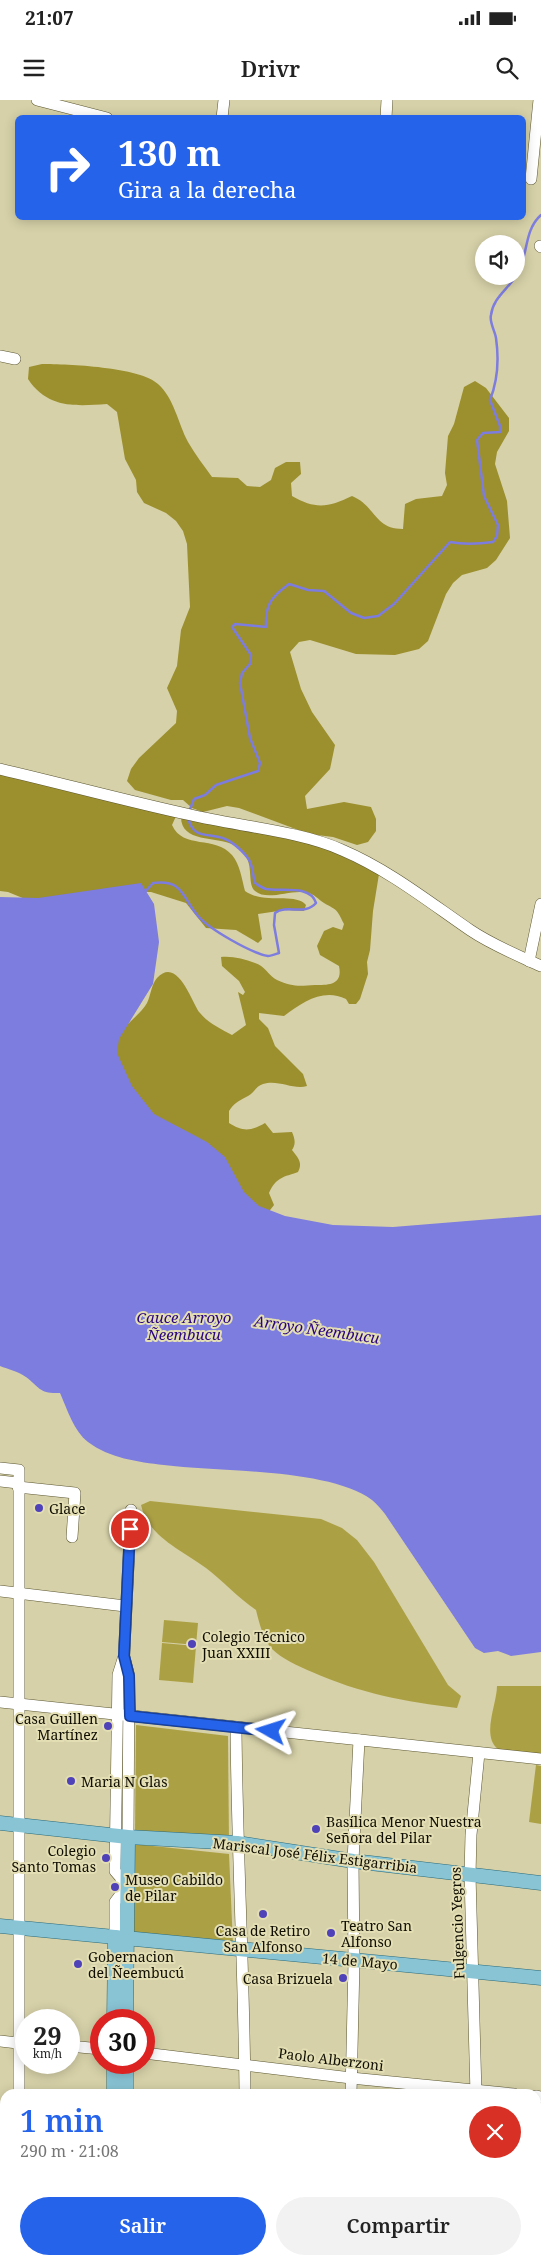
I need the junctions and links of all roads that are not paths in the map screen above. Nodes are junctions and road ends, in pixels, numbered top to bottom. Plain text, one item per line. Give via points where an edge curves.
1 (37, 100) edge
2 (224, 100) edge
3 (387, 100) edge
4 (539, 100) edge
5 (95, 115) edge
6 (222, 115) edge
7 (386, 115) edge
8 (532, 180) edge
9 (0, 356) edge
10 (15, 358) dead end
11 (0, 769) edge
12 (541, 904) edge
13 (530, 961) junction
14 (541, 966) edge
15 (0, 1468) edge
16 (0, 1481) edge
17 (18, 1485) junction
18 (131, 1510) dead end
19 (72, 1537) dead end
20 (0, 1591) edge
21 (18, 1593) junction
22 (125, 1606) junction
23 (0, 1702) edge
24 (19, 1704) junction
25 (124, 1716) junction
26 (236, 1727) junction
27 (359, 1740) junction
28 (479, 1753) junction
29 (541, 1759) edge
30 (0, 1823) edge
31 (18, 1825) junction
32 (121, 1837) junction
33 (237, 1843) junction
34 (353, 1861) junction
35 (470, 1875) junction
36 (541, 1883) edge
37 (0, 1926) edge
38 (19, 1928) junction
39 (121, 1937) junction
40 (243, 1949) junction
41 (354, 1962) junction
42 (473, 1970) junction
43 (541, 1978) edge
44 (21, 2009) edge
45 (115, 2009) edge
46 (125, 2009) edge
47 (0, 2042) edge
48 (15, 2043) edge
49 (155, 2054) edge
50 (244, 2064) junction
51 (20, 2074) edge
52 (114, 2074) edge
53 (126, 2074) edge
54 (351, 2078) junction
55 (19, 2089) edge
56 (114, 2089) edge
57 (126, 2089) edge
58 (244, 2089) edge
59 (351, 2089) edge
60 (449, 2089) edge
61 (476, 2089) edge

1 - 5 street
2 - 6 street
3 - 7 street
4 - 8 street
9 - 10 street
11 - 13 street via 341,849 424,896 487,941
12 - 13 street
13 - 14 street
15 - 17 street via 19,1470
16 - 17 street
17 - 19 street via 75,1493
17 - 21 street
18 - 22 street
20 - 21 street
21 - 22 street
21 - 24 street
22 - 25 street via 124,1656 129,1676
23 - 24 street
24 - 25 street
24 - 31 street
25 - 26 street
25 - 32 street
26 - 27 street
26 - 33 street
27 - 28 street
27 - 34 street
28 - 29 street
28 - 35 street, Fulgencio Yegros
30 - 31 main road, Mariscal José Félix Estigarribia
31 - 32 main road, Mariscal José Félix Estigarribia
31 - 38 street
32 - 33 main road, Mariscal José Félix Estigarribia
32 - 39 main road
33 - 34 main road, Mariscal José Félix Estigarribia
33 - 40 street
34 - 35 main road, Mariscal José Félix Estigarribia
34 - 41 street
35 - 36 main road, Mariscal José Félix Estigarribia
35 - 42 street, Fulgencio Yegros
37 - 38 main road, 14 de Mayo
38 - 39 main road, 14 de Mayo
38 - 44 street
39 - 40 main road, 14 de Mayo
39 - 45 main road
39 - 46 main road
40 - 41 main road, 14 de Mayo
40 - 50 street
41 - 42 main road, 14 de Mayo
41 - 54 street
42 - 43 main road, 14 de Mayo
42 - 61 street, Fulgencio Yegros
47 - 48 street
49 - 50 street, Paolo Alberzoni
50 - 54 street, Paolo Alberzoni
50 - 58 street
51 - 55 street
52 - 56 main road
53 - 57 main road
54 - 59 street
54 - 60 street, Paolo Alberzoni

